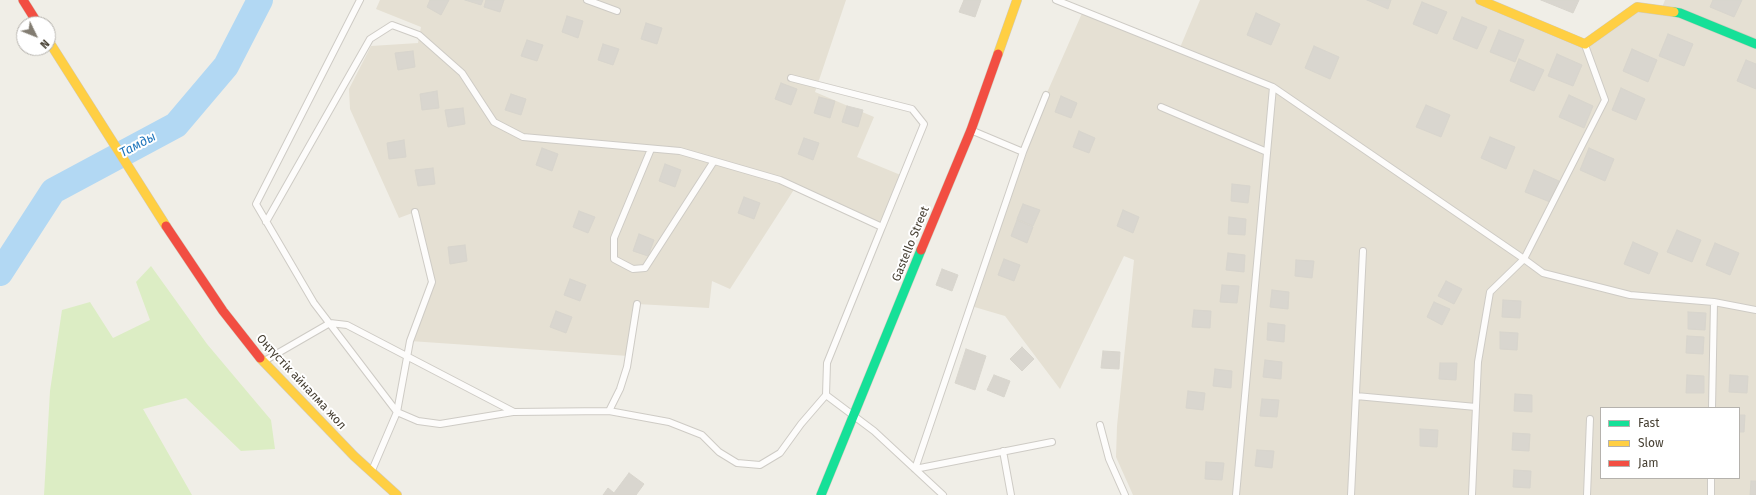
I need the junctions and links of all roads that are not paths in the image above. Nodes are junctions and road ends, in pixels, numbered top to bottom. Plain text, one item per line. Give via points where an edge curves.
1 (23, 0) edge
2 (360, 0) edge
3 (587, 0) edge
4 (1017, 0) edge
5 (1056, 0) edge
6 (1480, 0) edge
7 (1635, 3) edge
8 (617, 11) dead end
9 (33, 16) edge
10 (1585, 44) junction
11 (1756, 44) edge
12 (56, 53) edge
13 (791, 78) dead end
14 (1273, 87) junction
15 (1046, 95) dead end
16 (1161, 107) dead end
17 (971, 130) junction
18 (651, 149) junction
19 (1023, 152) junction
20 (1267, 152) junction
21 (714, 161) junction
22 (415, 212) dead end
23 (266, 222) junction
24 (882, 227) junction
25 (1363, 251) dead end
26 (1524, 259) junction
27 (1714, 302) junction
28 (637, 304) dead end
29 (1756, 310) edge
30 (330, 323) junction
31 (407, 356) junction
32 (263, 362) junction
33 (826, 395) junction
34 (1356, 396) junction
35 (1476, 407) junction
36 (1712, 407) edge
37 (609, 411) junction
38 (397, 412) junction
39 (514, 412) junction
40 (854, 415) junction
41 (1590, 419) dead end
42 (1100, 425) dead end
43 (1052, 442) dead end
44 (1003, 452) junction
45 (915, 469) junction
46 (371, 472) junction
47 (1711, 479) edge
48 (397, 495) edge
49 (821, 495) edge
50 (943, 495) edge
51 (1011, 495) edge
52 (1125, 495) edge
53 (1236, 495) edge
54 (1351, 495) edge
55 (1472, 495) edge
56 (1587, 495) edge
57 (1711, 495) edge

1 - 9 main road
2 - 23 lane via 256,204
3 - 8 lane
4 - 17 main road, Gastello Street
5 - 14 lane
6 - 10 main road
7 - 10 main road
7 - 11 main road via 1680,13
10 - 26 lane via 1605,100
12 - 32 main road, Оңтүстік айналма жол via 158,215 223,311
13 - 24 lane via 912,109 924,124
14 - 20 lane
14 - 26 lane
15 - 19 lane
16 - 20 lane
17 - 19 lane
17 - 40 main road, Gastello Street
18 - 21 lane via 680,151
18 - 21 lane via 614,238 614,259 634,269 645,268
18 - 23 lane via 523,137 494,122 462,73 419,35 392,25 370,39
19 - 45 lane
20 - 53 lane
21 - 24 lane via 780,180
22 - 31 lane via 432,282
23 - 30 lane via 314,303
24 - 33 lane via 827,363
25 - 34 lane
26 - 27 lane via 1543,274 1630,295
26 - 35 lane via 1490,292 1478,362
27 - 29 lane
27 - 36 lane
28 - 37 lane via 627,367
30 - 31 lane via 347,324
30 - 32 lane
30 - 38 lane
31 - 38 lane
31 - 39 lane
32 - 46 main road, Оңтүстік айналма жол
33 - 37 lane via 780,453 760,465 738,463 719,452 702,435 669,422
33 - 40 lane
34 - 35 lane
34 - 54 lane
35 - 55 lane
37 - 39 lane
38 - 39 lane via 418,421 440,424
38 - 46 lane
40 - 45 lane
40 - 49 main road, Gastello Street
41 - 56 lane
42 - 52 lane via 1109,459
43 - 44 lane
44 - 45 lane
44 - 51 lane
45 - 50 lane
46 - 48 main road, Оңтүстік айналма жол
47 - 57 lane

